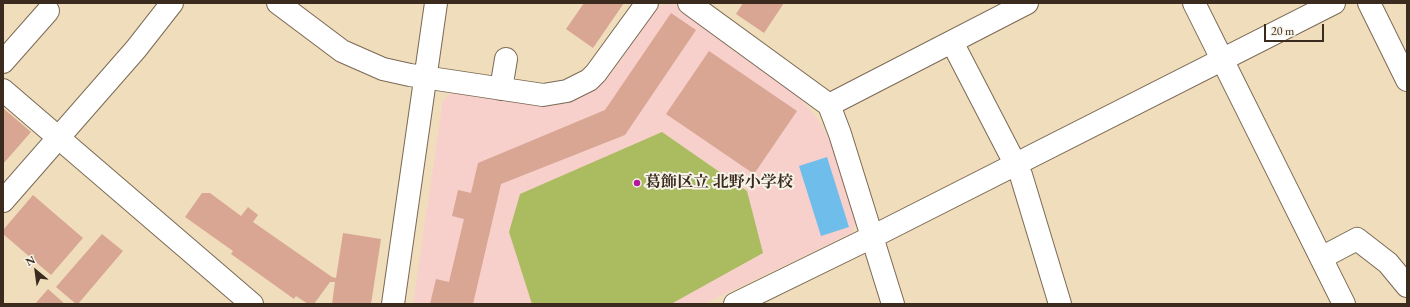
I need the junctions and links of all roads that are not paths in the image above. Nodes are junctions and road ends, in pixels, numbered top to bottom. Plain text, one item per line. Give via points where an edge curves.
1 (172, 3) edge
2 (278, 3) edge
3 (436, 3) edge
4 (647, 3) edge
5 (689, 3) edge
6 (1027, 3) edge
7 (1194, 3) edge
8 (1334, 3) edge
9 (1369, 3) edge
10 (995, 10) edge
11 (48, 11) dead end
12 (952, 42) junction
13 (506, 59) dead end
14 (1223, 59) junction
15 (3, 62) edge
16 (425, 77) junction
17 (1407, 80) edge
18 (501, 89) junction
19 (3, 90) edge
20 (829, 105) junction
21 (58, 138) junction
22 (1014, 164) junction
23 (3, 201) edge
24 (872, 237) junction
25 (1321, 258) junction
26 (1407, 286) edge
27 (249, 303) edge
28 (393, 304) edge
29 (735, 304) edge
30 (893, 304) edge
31 (1060, 304) edge
32 (1344, 304) edge

1 - 21 street via 158,24
2 - 16 street via 322,38 355,57 383,69
3 - 16 street
4 - 18 street via 589,80 556,94 527,94
5 - 20 street
6 - 10 street
7 - 14 street
8 - 14 street
9 - 17 street
10 - 12 street
11 - 15 street
12 - 20 street
12 - 22 street
13 - 18 street
14 - 22 street
14 - 25 street
16 - 18 street
16 - 28 street
19 - 21 street
20 - 24 street
21 - 23 street
21 - 27 street
22 - 24 street
22 - 31 street via 1020,175
24 - 29 street
24 - 30 street
25 - 26 street via 1357,239 1388,263
25 - 32 street

